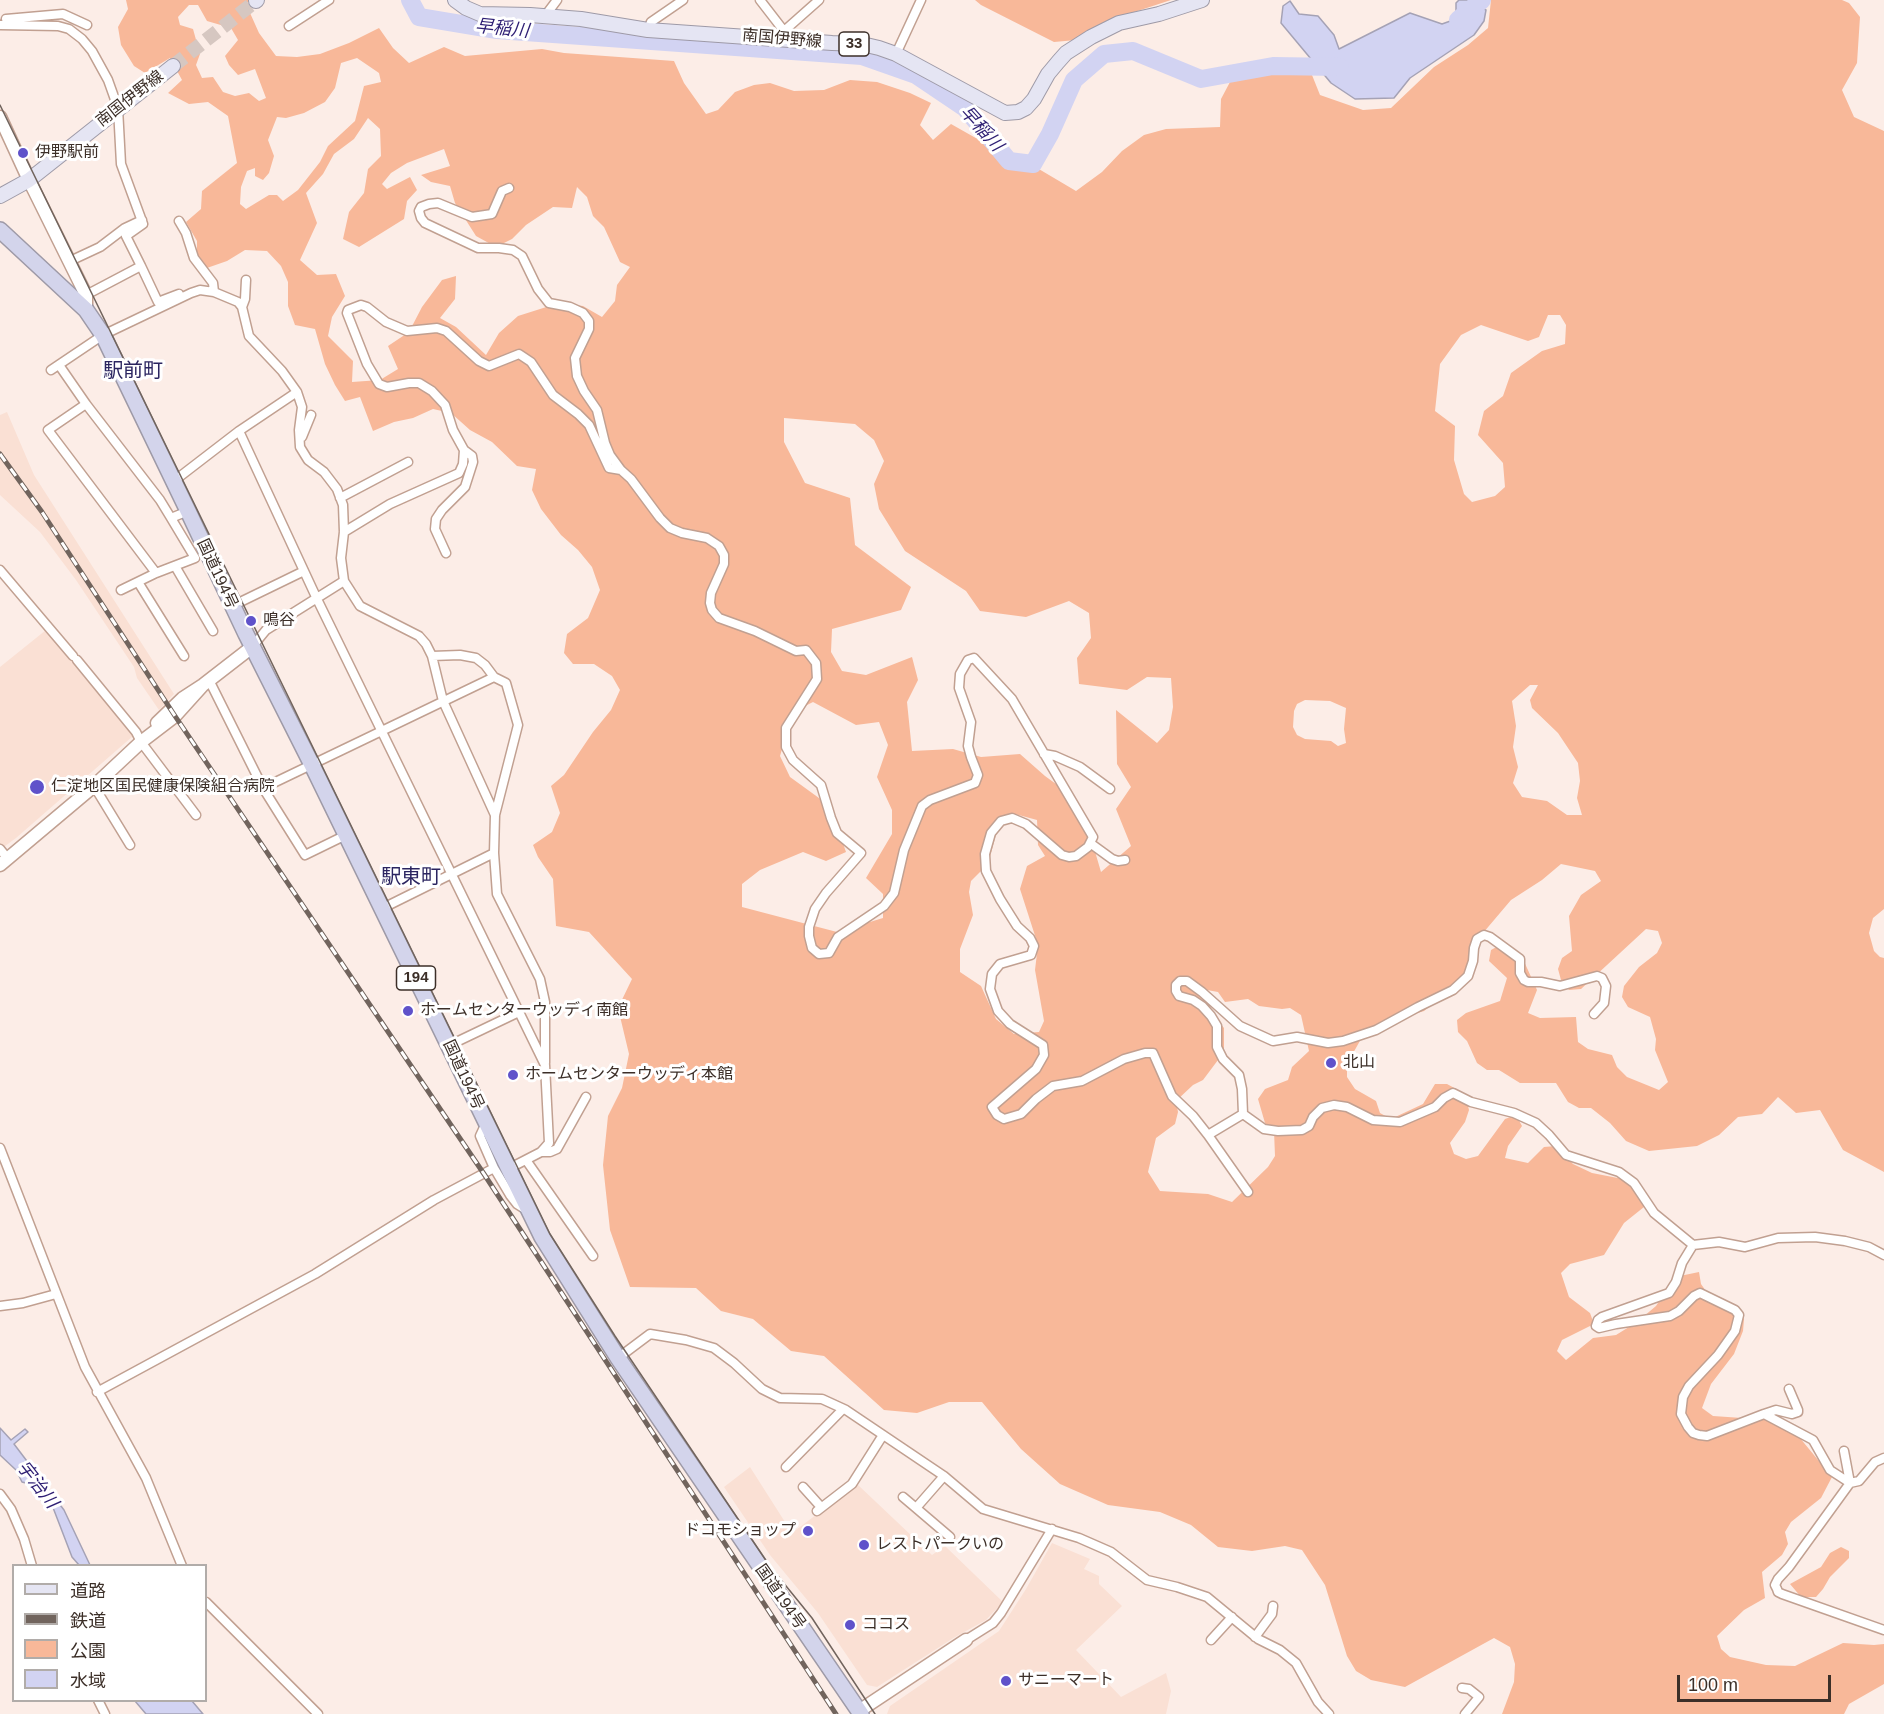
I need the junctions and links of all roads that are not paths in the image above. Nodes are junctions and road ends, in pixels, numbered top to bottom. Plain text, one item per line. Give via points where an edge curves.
1 (329, 0) edge
2 (455, 0) edge
3 (557, 0) edge
4 (760, 0) edge
5 (819, 0) edge
6 (921, 0) edge
7 (1202, 0) edge
8 (679, 1) edge
9 (316, 3) edge
10 (545, 16) junction
11 (0, 23) edge
12 (87, 25) dead end
13 (289, 26) dead end
14 (648, 30) junction
15 (784, 35) junction
16 (896, 54) junction
17 (173, 66) tunnel mouth
18 (118, 108) junction
19 (0, 117) edge
20 (29, 180) junction
21 (509, 188) dead end
22 (0, 195) edge
23 (142, 220) junction
24 (179, 221) dead end
25 (0, 230) edge
26 (70, 261) junction
27 (141, 266) junction
28 (246, 280) dead end
29 (214, 292) junction
30 (191, 293) junction
31 (86, 303) junction
32 (242, 307) junction
33 (103, 335) junction
34 (297, 392) junction
35 (86, 405) junction
36 (311, 415) dead end
37 (239, 431) junction
38 (300, 447) junction
39 (464, 450) junction
40 (408, 462) dead end
41 (621, 470) junction
42 (174, 482) junction
43 (474, 484) dead end
44 (465, 487) junction
45 (340, 498) junction
46 (188, 510) junction
47 (171, 518) junction
48 (344, 532) junction
49 (446, 553) dead end
50 (175, 566) junction
51 (0, 570) edge
52 (304, 571) junction
53 (156, 573) junction
54 (344, 581) junction
55 (138, 582) junction
56 (121, 590) dead end
57 (317, 599) junction
58 (232, 606) junction
59 (213, 632) dead end
60 (252, 647) junction
61 (184, 656) dead end
62 (432, 656) junction
63 (494, 677) junction
64 (206, 683) junction
65 (443, 701) junction
66 (383, 731) junction
67 (142, 741) junction
68 (1044, 754) junction
69 (312, 765) junction
70 (94, 786) junction
71 (263, 788) junction
72 (1110, 789) dead end
73 (196, 814) dead end
74 (495, 815) junction
75 (346, 836) junction
76 (1090, 843) junction
77 (130, 845) dead end
78 (494, 853) junction
79 (3, 857) edge
80 (1125, 860) dead end
81 (452, 873) junction
82 (381, 909) junction
83 (519, 1012) junction
84 (1594, 1014) dead end
85 (450, 1045) junction
86 (545, 1065) junction
87 (586, 1097) dead end
88 (1243, 1114) junction
89 (1208, 1135) junction
90 (0, 1148) edge
91 (541, 1152) junction
92 (526, 1160) junction
93 (501, 1169) junction
94 (1248, 1192) dead end
95 (1693, 1245) junction
96 (1884, 1255) edge
97 (593, 1256) dead end
98 (56, 1294) junction
99 (0, 1306) edge
100 (618, 1358) junction
101 (1789, 1389) dead end
102 (98, 1392) junction
103 (843, 1409) junction
104 (1764, 1414) junction
105 (883, 1435) junction
106 (1844, 1451) dead end
107 (1884, 1458) edge
108 (786, 1467) dead end
109 (944, 1476) junction
110 (1850, 1483) junction
111 (803, 1487) dead end
112 (0, 1494) edge
113 (903, 1497) dead end
114 (916, 1508) junction
115 (1052, 1529) junction
116 (950, 1537) dead end
117 (31, 1564) edge
118 (181, 1564) edge
119 (207, 1603) edge
120 (1273, 1606) dead end
121 (1232, 1617) junction
122 (1884, 1630) edge
123 (1255, 1636) junction
124 (1211, 1640) dead end
125 (966, 1641) joint
126 (1462, 1688) dead end
127 (860, 1712) edge
128 (318, 1714) edge
129 (1329, 1714) edge
130 (1465, 1714) edge

1 - 9 street
2 - 10 main road, 南国伊野線 / 33 via 480,14
3 - 10 street
4 - 15 street
5 - 15 street
6 - 16 street
7 - 16 main road, 南国伊野線 / 33 via 1119,23 1091,36 1066,53 1034,99 1018,112 995,109
8 - 14 street via 651,22
9 - 13 street
10 - 14 main road, 南国伊野線 / 33
11 - 12 street via 63,14
11 - 18 street via 69,29 92,51
14 - 15 main road, 南国伊野線 / 33
15 - 16 main road, 南国伊野線 / 33 via 862,44
17 - 18 main road, 南国伊野線
18 - 20 main road, 南国伊野線
18 - 23 street via 121,164
19 - 20 street
20 - 22 main road, 南国伊野線
20 - 26 street
21 - 41 street via 502,191 492,214 472,217 438,203 421,207 421,218 478,248 513,250 522,256 549,303 570,307 589,321 575,358 577,375 597,411 608,449
23 - 26 street
23 - 27 street via 143,224 126,236
24 - 29 street via 194,258 213,283
25 - 31 highway, 国道194号 / 194
26 - 31 street
27 - 30 street via 158,302
27 - 31 street
28 - 32 street
29 - 30 street
29 - 32 street via 228,296
30 - 33 street
31 - 33 highway, 国道194号 / 194
32 - 34 street via 249,336
33 - 35 street via 55,368
33 - 42 highway, 国道194号 / 194
34 - 37 street
34 - 38 street via 302,407
35 - 47 street
35 - 53 street via 48,430
36 - 38 street
37 - 42 street
37 - 52 street
38 - 45 street via 308,460 324,472
39 - 41 street via 444,405 432,390 419,383 387,387 379,384 367,364 348,310 367,307 386,322 407,331 446,331 489,366 519,354 531,362 553,395 589,424 609,468
39 - 44 street via 472,456
39 - 48 street via 459,473 390,504
40 - 45 street
41 - 68 street via 670,528 707,538 719,546 724,564 710,603 719,618 796,651 806,650 816,663 817,679 786,728 786,747 793,760 821,785 837,833 861,853 815,909 809,936 812,948 819,954 829,953 838,937 885,906 894,893 904,850 922,806 975,783 978,775 968,746 970,722 959,688 960,674 968,660 974,658 1012,699
42 - 46 highway, 国道194号 / 194
43 - 44 street
44 - 49 street via 436,519 435,529
45 - 48 street
46 - 47 street
46 - 58 highway, 国道194号 / 194
47 - 50 street via 195,558
48 - 54 street
50 - 53 street
50 - 59 street
51 - 67 street
52 - 57 street
52 - 58 street
53 - 55 street
54 - 57 street
54 - 62 street via 360,606 419,636
55 - 56 street
55 - 61 street
57 - 60 street via 266,630
57 - 66 street
58 - 60 highway, 国道194号 / 194
60 - 64 street
60 - 69 highway, 国道194号 / 194
62 - 63 street via 476,658
62 - 65 street
63 - 65 street
63 - 74 street via 506,683 518,725
64 - 67 street via 171,708
64 - 71 street
65 - 66 street
65 - 74 street
66 - 69 street
66 - 81 street
67 - 70 street
67 - 73 street
68 - 72 street via 1080,767
68 - 76 street via 1093,837
69 - 71 street
69 - 75 highway, 国道194号 / 194
70 - 77 street
70 - 79 street
71 - 75 street via 305,855
74 - 78 street
75 - 82 highway, 国道194号 / 194
76 - 80 street via 1112,859
76 - 89 street via 1076,856 1062,855 1026,824 1012,818 1001,821 991,832 985,854 987,871 1000,899 1034,946 1031,955 1000,964 992,974 990,990 998,1011 1010,1024 1043,1045 1044,1055 1036,1069 992,1107 1004,1119 1021,1114 1053,1086 1082,1081 1124,1059 1153,1053 1172,1095
78 - 81 street
78 - 86 street via 496,894 540,979 545,1002
81 - 82 street
81 - 83 street
82 - 85 highway, 国道194号 / 194
83 - 85 street
83 - 86 street
84 - 88 street via 1604,1003 1606,986 1602,978 1560,986 1524,981 1520,959 1484,935 1477,939 1468,976 1453,990 1376,1030 1343,1041 1328,1043 1297,1037 1273,1041 1239,1026 1202,992 1187,981 1180,981 1176,985 1179,996 1202,1006 1217,1026 1217,1047 1239,1075
85 - 93 highway, 国道194号 / 194 via 486,1123
86 - 91 street via 549,1143
87 - 91 street via 557,1149
88 - 89 street
88 - 95 street via 1264,1129 1278,1131 1302,1130 1322,1108 1334,1105 1373,1120 1400,1122 1435,1107 1453,1093 1536,1123 1566,1155 1619,1172 1634,1183 1654,1213
89 - 94 street
90 - 98 street
91 - 92 street
92 - 93 street
92 - 97 street
93 - 100 highway, 国道194号 / 194
93 - 102 street via 434,1200 315,1274
95 - 96 street via 1719,1242 1745,1247 1778,1238 1815,1237 1861,1245
95 - 104 street via 1669,1293 1602,1317 1596,1326 1670,1316 1694,1296 1707,1295 1735,1310 1738,1324 1718,1355 1689,1386 1683,1396 1681,1414 1693,1433 1707,1436
98 - 99 street
98 - 102 street
100 - 103 street via 650,1334 686,1340 714,1348 762,1389 780,1398 822,1399
100 - 127 highway, 国道194号 / 194
101 - 104 street via 1798,1412 1776,1410
102 - 118 street via 146,1478
103 - 105 street
103 - 108 street
104 - 110 street via 1814,1440 1830,1470
105 - 109 street
105 - 111 street via 852,1484 819,1509
106 - 110 street
107 - 110 street via 1875,1462 1859,1481
109 - 114 street
109 - 115 street via 983,1509
110 - 122 street via 1775,1585 1782,1594
112 - 117 street via 11,1509
113 - 114 street
114 - 116 street
115 - 121 street via 1111,1552 1148,1580 1197,1592
115 - 125 street via 1001,1613
119 - 128 street
120 - 123 street via 1270,1618
121 - 123 street
121 - 124 street
123 - 129 street via 1296,1663
125 - 127 street
126 - 130 street via 1479,1697

